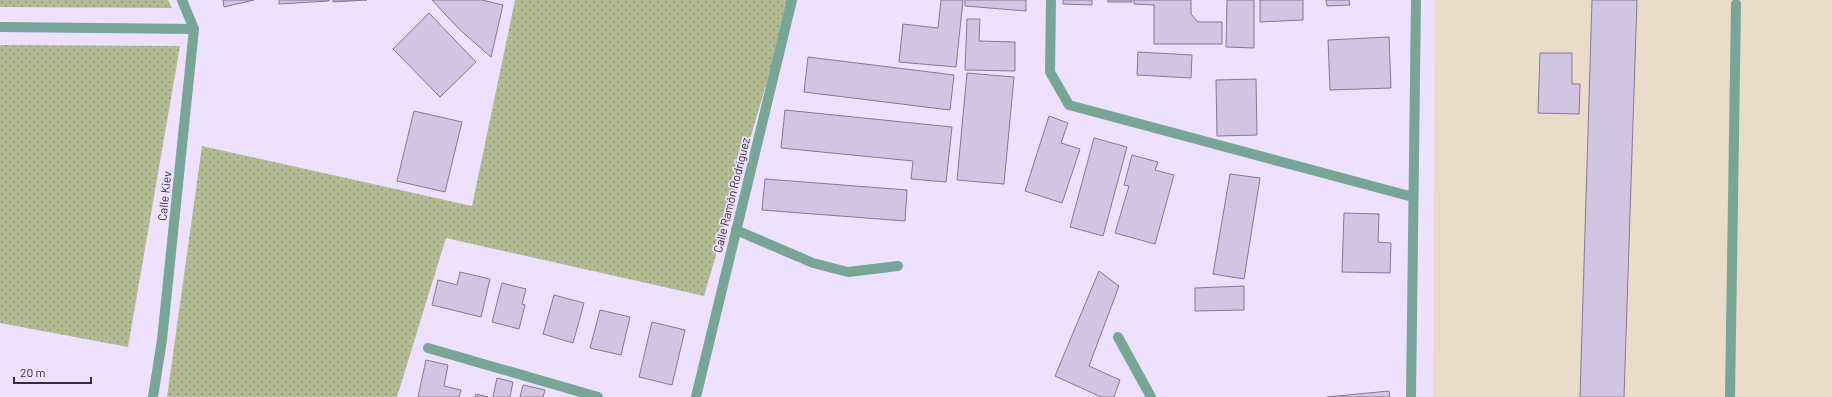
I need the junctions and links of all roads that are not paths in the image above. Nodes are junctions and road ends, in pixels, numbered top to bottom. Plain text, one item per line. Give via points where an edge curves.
1 (182, 0) edge
2 (792, 0) edge
3 (1051, 0) edge
4 (1416, 0) edge
5 (1736, 4) dead end
6 (0, 27) edge
7 (194, 29) junction
8 (1413, 197) junction
9 (736, 230) junction
10 (898, 266) dead end
11 (1118, 337) dead end
12 (428, 348) dead end
13 (153, 397) edge
14 (598, 397) edge
15 (696, 397) edge
16 (1151, 397) edge
17 (1411, 397) edge
18 (1730, 397) edge

1 - 7 street, Calle Kiev
2 - 9 street, Calle Ramón Rodríguez
3 - 8 street via 1050,72 1069,105
4 - 8 street
5 - 18 street
6 - 7 street
7 - 13 street, Calle Kiev via 162,340
8 - 17 street
9 - 10 street via 813,263 848,272
9 - 15 street, Calle Ramón Rodríguez
11 - 16 street
12 - 14 street

